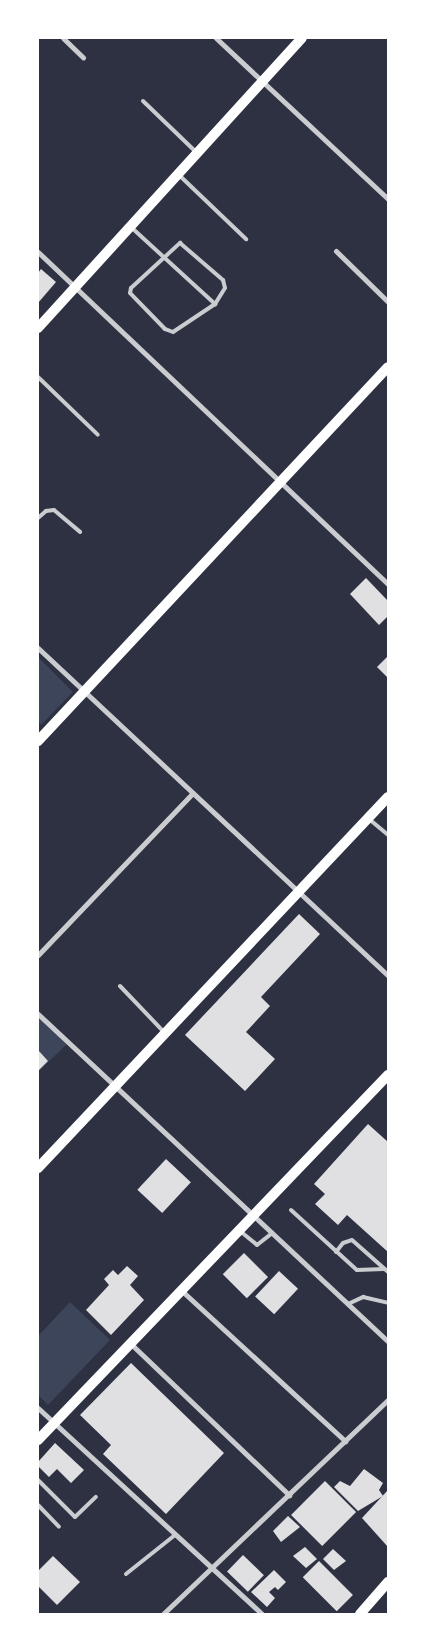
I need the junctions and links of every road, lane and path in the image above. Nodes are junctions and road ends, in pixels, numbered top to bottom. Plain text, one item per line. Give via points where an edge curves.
1 (63, 38) edge
2 (216, 38) edge
3 (302, 38) edge
4 (83, 57) dead end
5 (262, 81) junction
6 (143, 101) dead end
7 (197, 153) junction
8 (178, 174) junction
9 (388, 199) edge
10 (130, 226) junction
11 (246, 239) dead end
12 (336, 251) dead end
13 (38, 252) edge
14 (163, 256) junction
15 (75, 287) junction
16 (388, 302) edge
17 (215, 304) junction
18 (38, 328) edge
19 (387, 372) edge
20 (38, 377) edge
21 (98, 435) dead end
22 (282, 482) junction
23 (38, 518) edge
24 (80, 532) dead end
25 (388, 584) edge
26 (38, 648) edge
27 (84, 692) junction
28 (38, 741) edge
29 (193, 793) junction
30 (388, 797) edge
31 (368, 819) junction
32 (388, 835) edge
33 (300, 893) junction
34 (38, 955) edge
35 (388, 976) edge
36 (120, 986) dead end
37 (38, 1014) edge
38 (166, 1033) junction
39 (388, 1075) edge
40 (115, 1087) junction
41 (38, 1168) edge
42 (291, 1210) dead end
43 (253, 1217) junction
44 (240, 1231) junction
45 (271, 1234) junction
46 (336, 1252) junction
47 (384, 1269) junction
48 (388, 1272) edge
49 (182, 1291) junction
50 (388, 1303) edge
51 (348, 1304) junction
52 (388, 1341) edge
53 (131, 1344) junction
54 (388, 1400) edge
55 (38, 1408) edge
56 (54, 1423) junction
57 (38, 1440) edge
58 (345, 1441) junction
59 (38, 1480) edge
60 (289, 1495) junction
61 (96, 1498) dead end
62 (38, 1505) edge
63 (59, 1527) dead end
64 (175, 1535) junction
65 (212, 1568) junction
66 (126, 1574) dead end
67 (388, 1582) edge
68 (163, 1614) edge
69 (262, 1614) edge
70 (360, 1614) edge

1 - 4 street
2 - 5 street
3 - 5 main road
5 - 7 main road
5 - 9 street
6 - 7 lane
7 - 8 main road
8 - 10 main road
8 - 11 lane
10 - 14 lane
10 - 15 main road
12 - 16 street
13 - 15 street
14 - 17 lane
14 - 17 lane via 180,243 216,274 226,288
14 - 17 lane via 131,288 132,298 141,307 165,329 173,332
15 - 18 main road
15 - 22 street
19 - 22 main road
20 - 21 lane
22 - 25 street
22 - 27 main road
23 - 24 lane via 46,511 54,510
26 - 27 street
27 - 28 main road
27 - 29 street
29 - 33 street
29 - 34 street
30 - 31 main road
31 - 32 lane
31 - 33 main road
33 - 35 street
33 - 38 main road
36 - 38 lane
37 - 40 street
38 - 40 main road
39 - 43 main road
40 - 41 main road
40 - 43 street
42 - 46 lane
43 - 44 main road
43 - 45 street
44 - 45 lane via 257,1245
44 - 49 main road
45 - 51 street
46 - 47 lane via 357,1270
46 - 47 lane via 343,1243 352,1240
47 - 48 lane
49 - 53 main road
49 - 58 street
50 - 51 lane via 363,1297
51 - 52 street
53 - 56 main road
53 - 60 street
54 - 58 street
55 - 56 street
56 - 57 main road
56 - 64 street
58 - 60 street
59 - 61 lane via 75,1517
60 - 65 street
62 - 63 lane
64 - 65 street
64 - 66 lane
65 - 68 street
65 - 69 street
67 - 70 main road

